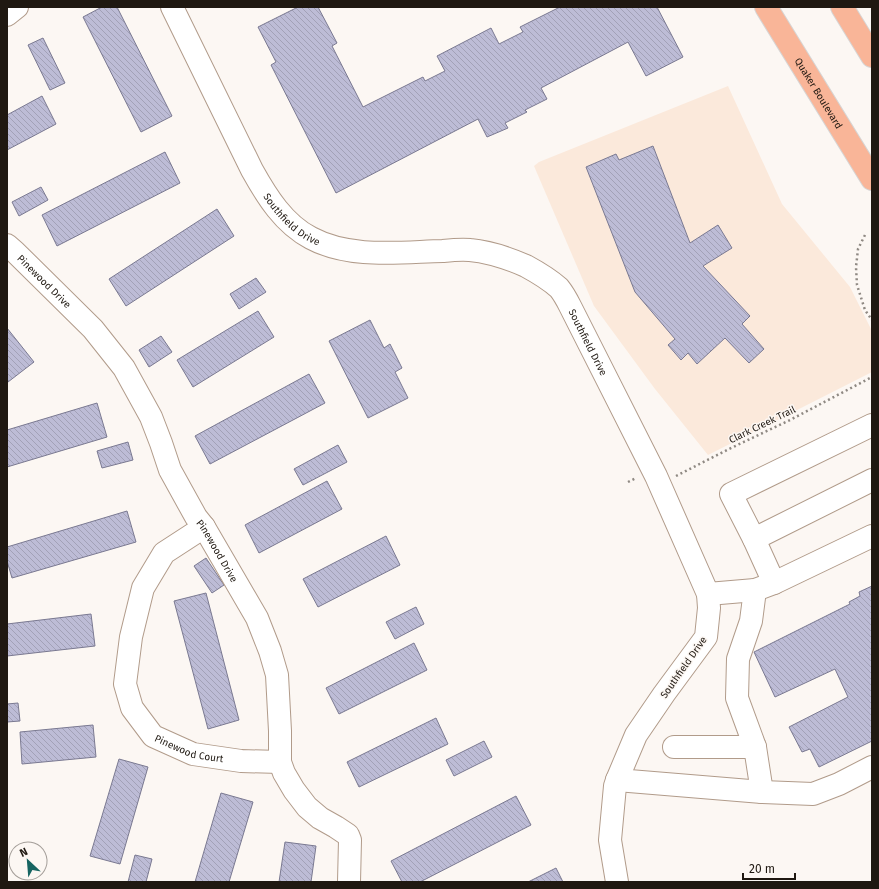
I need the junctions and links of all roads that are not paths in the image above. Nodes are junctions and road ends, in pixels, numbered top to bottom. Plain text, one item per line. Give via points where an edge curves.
1 (17, 7) edge
2 (172, 7) edge
3 (766, 7) edge
4 (842, 7) edge
5 (7, 15) edge
6 (872, 56) edge
7 (872, 179) edge
8 (7, 245) edge
9 (872, 425) edge
10 (872, 480) edge
11 (204, 527) junction
12 (872, 536) edge
13 (754, 539) junction
14 (765, 586) junction
15 (708, 594) junction
16 (674, 747) dead end
17 (755, 747) junction
18 (280, 762) junction
19 (872, 768) edge
20 (617, 780) junction
21 (762, 792) junction
22 (349, 882) edge
23 (618, 882) edge

1 - 5 street
2 - 15 street, Southfield Drive via 252,170 269,199 295,227 311,238 347,251 470,250 497,255 539,273 559,288 652,470
3 - 7 main road, Quaker Boulevard
4 - 6 main road
8 - 11 street, Pinewood Drive via 93,329 124,368 151,417 170,470
9 - 13 street via 731,494
10 - 13 street
11 - 18 street, Pinewood Drive via 256,618 270,650 277,675
11 - 18 street, Pinewood Court via 164,553 143,588 130,637 125,684 132,708 153,736 193,754 241,761
12 - 14 street
13 - 14 street
14 - 15 street
14 - 17 street via 738,659 737,698
15 - 20 street, Southfield Drive via 706,637 636,735
16 - 17 street
17 - 21 street
18 - 22 street, Pinewood Drive via 294,790 307,807 348,835
19 - 21 street via 813,794
20 - 21 street
20 - 23 street, Southfield Drive via 610,840

